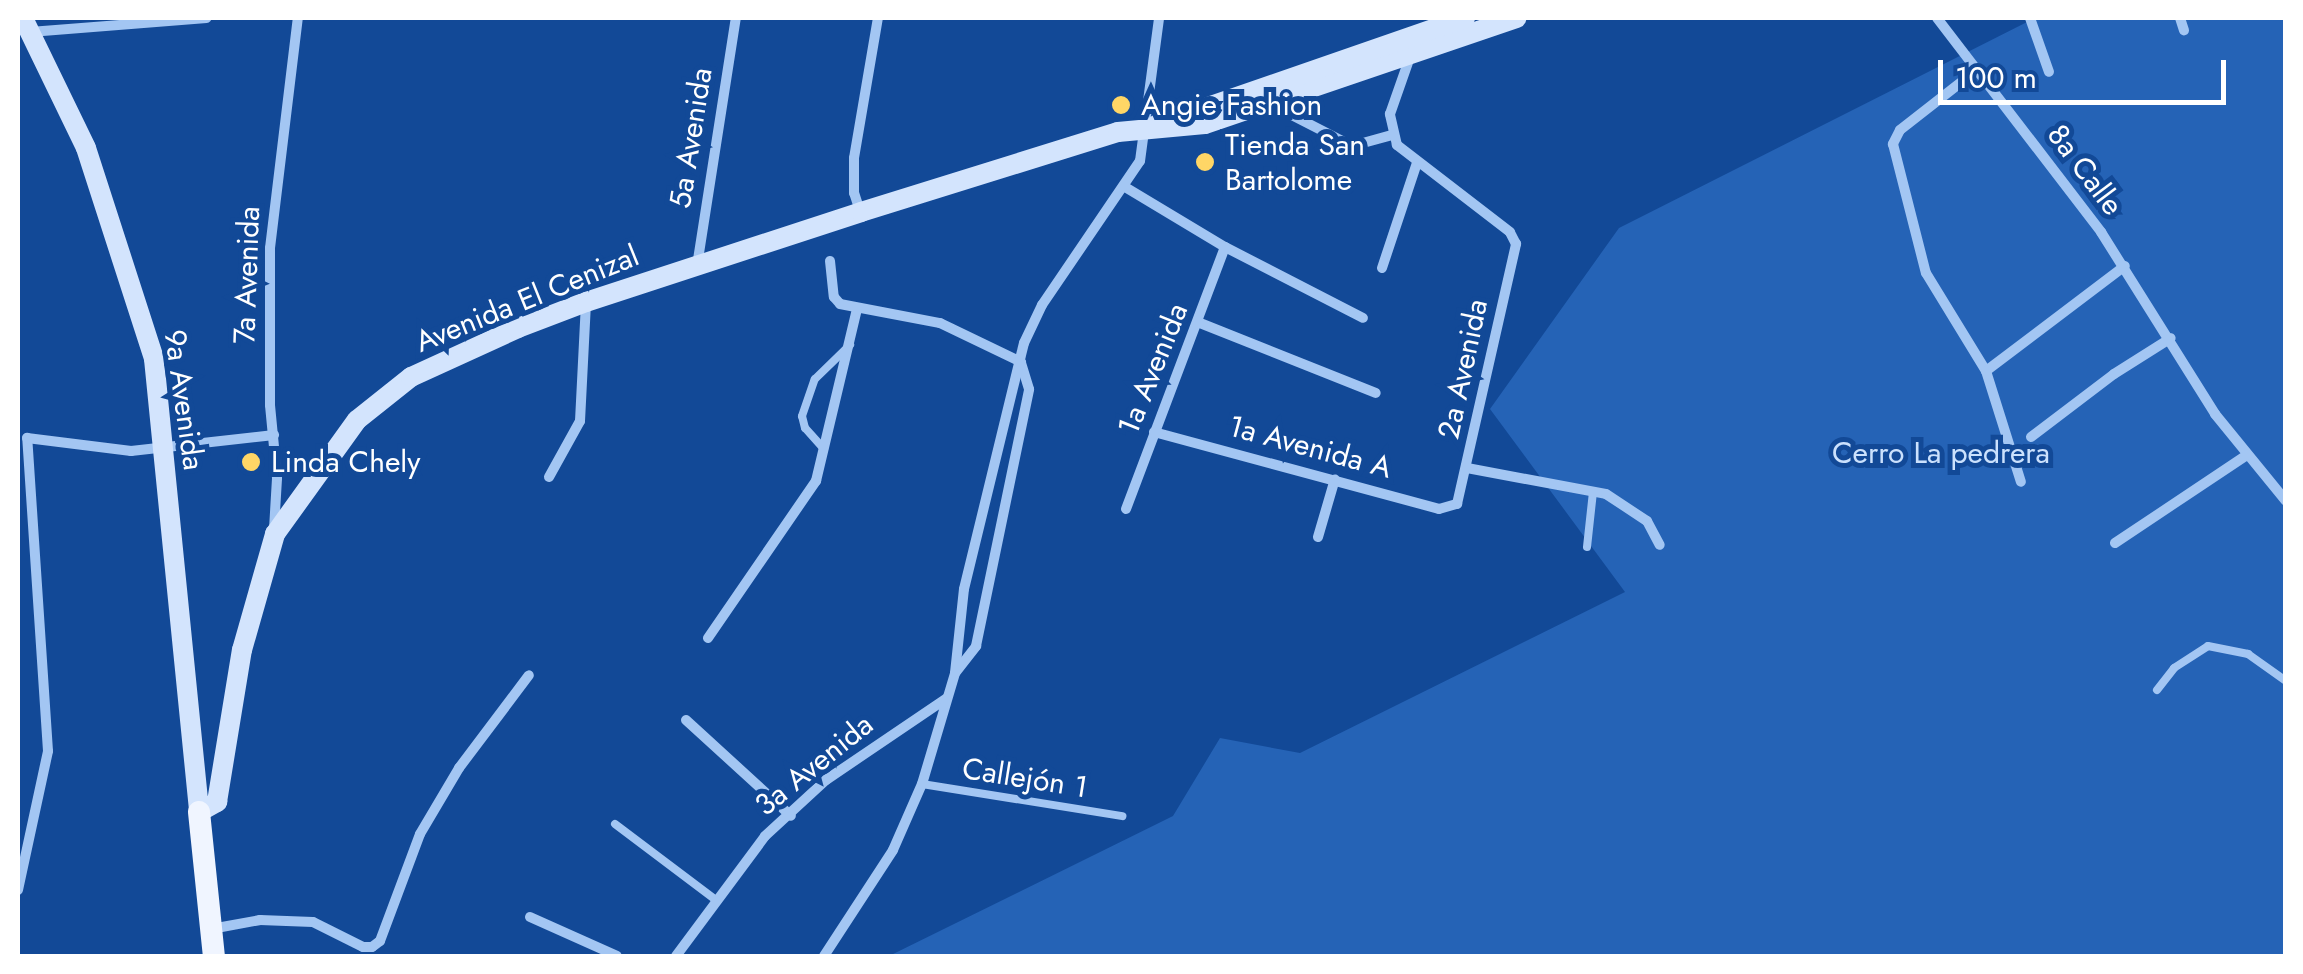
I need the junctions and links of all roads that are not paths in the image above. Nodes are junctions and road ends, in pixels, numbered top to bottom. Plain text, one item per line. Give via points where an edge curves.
1 (206, 18) edge
2 (298, 18) edge
3 (736, 18) edge
4 (878, 18) edge
5 (1158, 18) edge
6 (1465, 18) edge
7 (1516, 18) edge
8 (1938, 18) edge
9 (2030, 18) edge
10 (2180, 18) edge
11 (179, 19) edge
12 (27, 24) edge
13 (1432, 24) edge
14 (2184, 30) dead end
15 (1409, 57) junction
16 (1978, 69) junction
17 (2049, 72) dead end
18 (1266, 96) junction
19 (1148, 130) junction
20 (1392, 135) junction
21 (1417, 164) junction
22 (1125, 187) junction
23 (861, 212) junction
24 (1225, 247) junction
25 (830, 262) dead end
26 (697, 266) junction
27 (2124, 266) junction
28 (1382, 268) dead end
29 (586, 302) junction
30 (857, 309) junction
31 (1363, 318) dead end
32 (1200, 323) junction
33 (2171, 338) junction
34 (850, 345) junction
35 (1021, 362) junction
36 (1986, 371) junction
37 (1376, 392) dead end
38 (1154, 432) junction
39 (274, 435) junction
40 (22, 436) edge
41 (2031, 437) dead end
42 (162, 450) junction
43 (825, 451) junction
44 (2247, 455) junction
45 (1468, 468) junction
46 (549, 477) dead end
47 (1335, 479) junction
48 (2021, 482) dead end
49 (1594, 492) junction
50 (2286, 501) edge
51 (1453, 508) joint
52 (1126, 509) dead end
53 (275, 534) junction
54 (1318, 538) dead end
55 (2115, 542) dead end
56 (1660, 545) dead end
57 (1588, 548) dead end
58 (708, 638) dead end
59 (955, 673) junction
60 (529, 676) dead end
61 (2286, 681) edge
62 (2156, 690) dead end
63 (948, 698) junction
64 (686, 720) dead end
65 (922, 784) junction
66 (199, 812) junction
67 (791, 816) junction
68 (1122, 816) dead end
69 (615, 824) dead end
70 (18, 890) edge
71 (717, 901) junction
72 (530, 916) dead end
73 (210, 929) junction
74 (214, 956) edge
75 (617, 956) edge
76 (676, 956) edge
77 (824, 956) edge

1 - 11 street
2 - 39 street, 7a Avenida via 270,248
3 - 26 street, 5a Avenida
4 - 23 street via 854,158
5 - 19 street
6 - 13 street, Avenida El Cenizal
7 - 15 street, Avenida El Cenizal
8 - 16 street, 8a Calle
9 - 17 street
10 - 14 street
11 - 12 street
12 - 42 street, 9a Avenida via 86,148 115,228 154,359
13 - 15 street
13 - 18 street, Avenida El Cenizal
15 - 18 street, Avenida El Cenizal
15 - 20 street via 1390,114
16 - 27 street, 8a Calle
16 - 36 street via 1900,130 1893,144 1926,273
18 - 19 street, Avenida El Cenizal via 1194,109
18 - 20 street via 1352,146
19 - 22 street
19 - 23 street, Avenida El Cenizal via 1088,140
20 - 21 street
21 - 28 street
21 - 45 street, 2a Avenida via 1515,238
22 - 24 street
22 - 35 street via 1042,305
23 - 26 street, Avenida El Cenizal
24 - 31 street
24 - 32 street, 1a Avenida
25 - 30 street via 836,302
26 - 29 street, Avenida El Cenizal
27 - 33 street, 8a Calle
27 - 36 street
29 - 46 street via 580,421
29 - 53 street, Avenida El Cenizal via 460,353 381,398 340,442
30 - 34 street
30 - 35 street via 940,323
32 - 37 street
32 - 38 street, 1a Avenida
33 - 41 street
33 - 44 street, 8a Calle
34 - 43 street
34 - 43 lane via 815,379 802,416
35 - 59 street via 970,560
35 - 59 street via 1029,389 976,646
36 - 48 street
38 - 47 street, 1a Avenida A
38 - 52 street, 1a Avenida
39 - 42 street
39 - 53 street, 7a Avenida
40 - 42 street
40 - 70 street via 48,751
42 - 66 street, 9a Avenida
43 - 58 street via 808,496
44 - 50 street, 8a Calle
44 - 55 street
45 - 49 street
45 - 51 street, 2a Avenida
47 - 51 street, 1a Avenida A
47 - 54 street
49 - 56 street via 1647,521
49 - 57 lane
53 - 66 street, Avenida El Cenizal via 242,650 217,802
59 - 63 street
60 - 73 street via 469,753 420,834 380,941 362,948 312,922 260,920
61 - 62 lane via 2248,654 2208,646 2174,668
63 - 65 street
63 - 67 street, 3a Avenida via 826,780
64 - 67 street
65 - 68 lane, Callejón 1
65 - 77 street via 893,850
66 - 73 main road
67 - 71 street, 3a Avenida via 765,836
69 - 71 lane
71 - 76 street, 3a Avenida
72 - 75 street
73 - 74 main road

